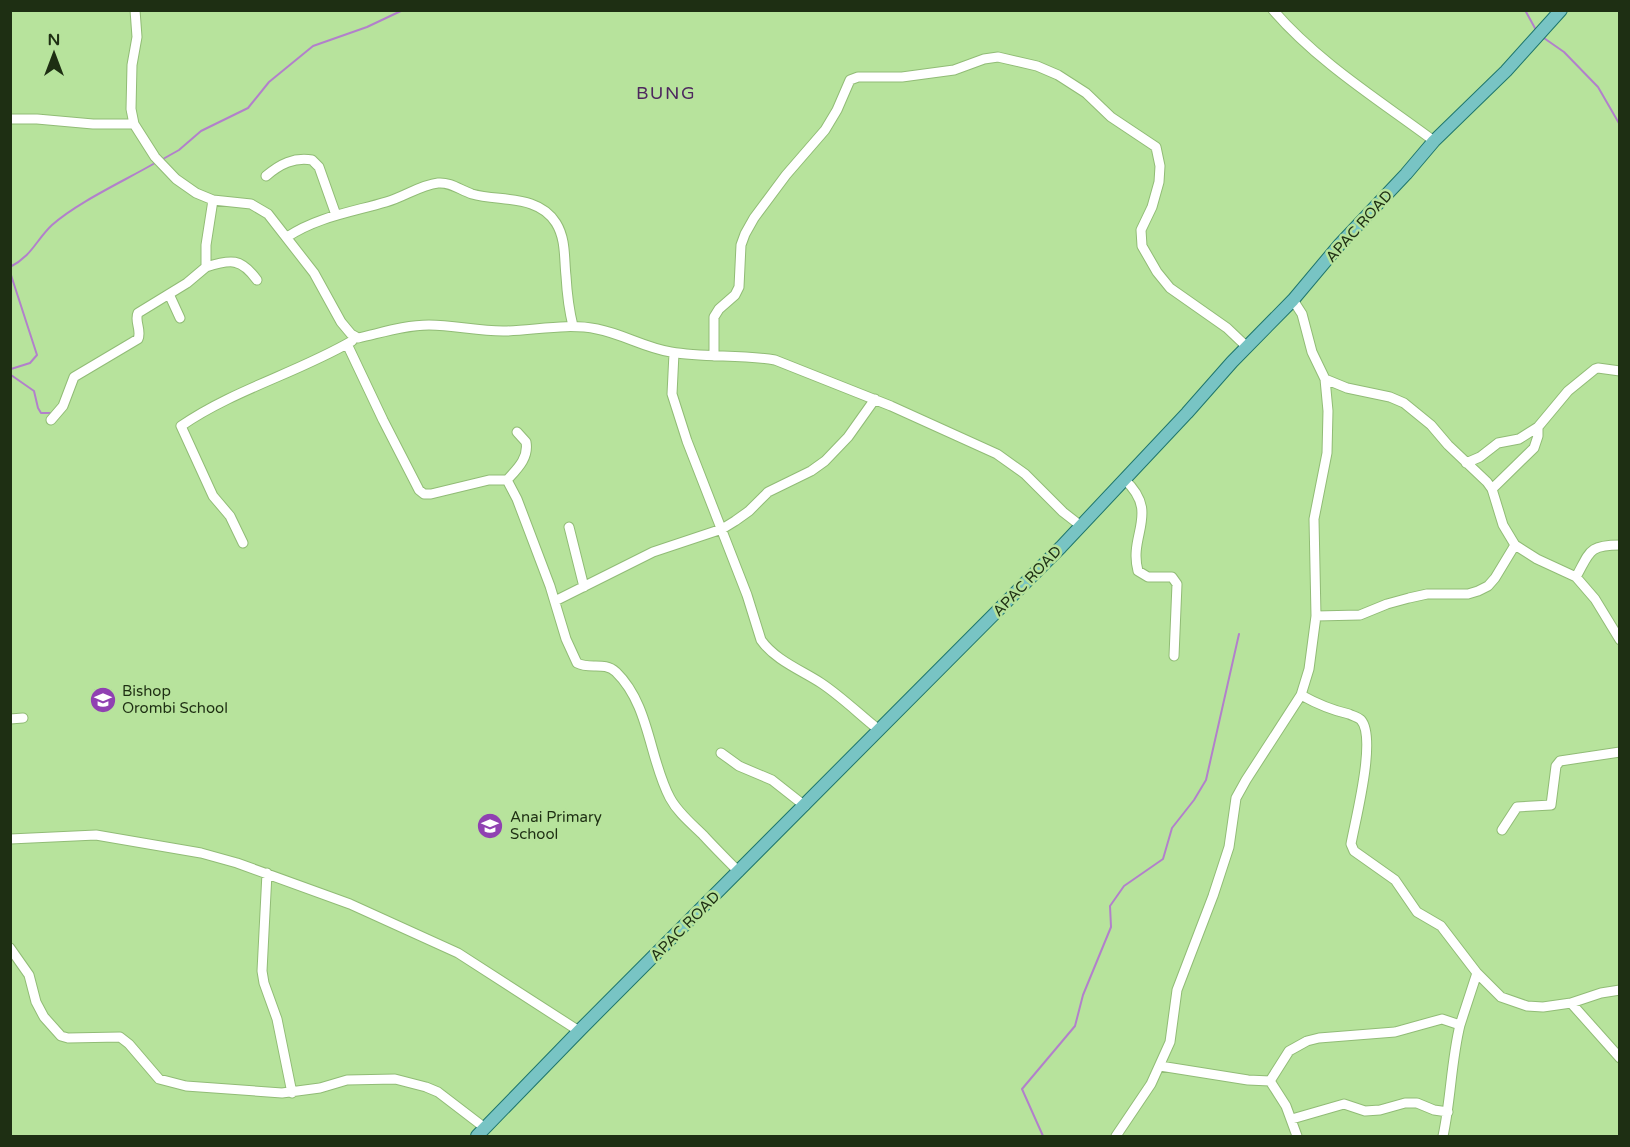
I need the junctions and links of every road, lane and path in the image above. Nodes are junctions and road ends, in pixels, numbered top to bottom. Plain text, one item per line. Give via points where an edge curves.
1 (135, 10) edge
2 (1273, 10) edge
3 (1561, 10) edge
4 (10, 119) edge
5 (134, 124) junction
6 (1434, 141) junction
7 (266, 176) dead end
8 (213, 200) junction
9 (336, 215) junction
10 (287, 237) junction
11 (206, 267) junction
12 (257, 280) dead end
13 (169, 294) junction
14 (1293, 300) junction
15 (180, 318) dead end
16 (573, 326) junction
17 (358, 338) junction
18 (347, 344) junction
19 (1247, 347) junction
20 (674, 353) junction
21 (714, 356) junction
22 (1620, 371) edge
23 (1325, 379) junction
24 (875, 399) junction
25 (51, 420) dead end
26 (1538, 427) junction
27 (517, 432) dead end
28 (1466, 463) junction
29 (1124, 479) junction
30 (507, 480) junction
31 (1492, 489) junction
32 (1081, 526) junction
33 (568, 527) dead end
34 (722, 529) junction
35 (243, 543) dead end
36 (1515, 545) junction
37 (1620, 545) edge
38 (1576, 577) junction
39 (584, 587) junction
40 (555, 601) junction
41 (1316, 616) junction
42 (1620, 640) edge
43 (1174, 656) dead end
44 (1301, 695) junction
45 (22, 718) dead end
46 (10, 719) edge
47 (879, 730) junction
48 (1620, 752) edge
49 (721, 753) dead end
50 (805, 806) junction
51 (1502, 830) dead end
52 (10, 839) edge
53 (739, 872) junction
54 (267, 873) junction
55 (10, 948) edge
56 (1477, 974) junction
57 (1620, 990) edge
58 (1571, 1004) junction
59 (1460, 1025) junction
60 (579, 1031) junction
61 (1620, 1058) edge
62 (1160, 1066) junction
63 (1270, 1081) junction
64 (292, 1093) junction
65 (1448, 1112) junction
66 (1292, 1119) junction
67 (481, 1132) edge
68 (1116, 1137) edge
69 (1297, 1137) edge
70 (1443, 1137) edge

1 - 5 street via 138,37 130,88
2 - 6 street via 1323,60
3 - 6 main road, APAC ROAD
4 - 5 street
5 - 8 street via 155,158 176,179
6 - 14 main road, APAC ROAD
7 - 9 street via 284,163 312,160 319,167
8 - 10 street via 251,204 268,214
8 - 11 street
9 - 10 street via 304,226
9 - 16 street via 441,183 472,194 529,203 550,215 564,242
10 - 17 street via 314,273 336,315
11 - 12 street via 235,261 246,266
11 - 13 street
13 - 15 street
13 - 25 street via 138,313 138,339 74,377 63,406
14 - 19 main road, APAC ROAD
14 - 23 street via 1302,314 1312,352
16 - 17 street via 495,331 429,325
16 - 20 street via 614,333 643,346
17 - 18 street
18 - 30 street via 419,490 431,495 489,480
18 - 35 street via 181,426 213,496 230,516
19 - 21 street via 1170,288 1142,246 1141,230 1159,182 1156,147 1058,75 998,57 954,70 902,77 858,76 850,80 825,130 786,175 745,234 739,287 714,317
19 - 29 main road, APAC ROAD
20 - 21 street
20 - 34 street via 672,394
21 - 24 street via 775,360
22 - 26 street via 1598,368 1590,372
23 - 28 street via 1404,403
23 - 41 street via 1328,436 1314,519
24 - 32 street via 997,454
24 - 34 street via 825,461 768,492
26 - 28 street via 1519,439 1498,443
26 - 31 street via 1534,448
27 - 30 street via 526,442 526,454
28 - 31 street
29 - 32 main road, APAC ROAD
29 - 43 street via 1138,494 1142,512 1138,571 1148,577 1172,577 1177,584
30 - 40 street
31 - 36 street via 1503,525
32 - 47 main road, APAC ROAD
33 - 39 street
34 - 39 street via 653,552
34 - 47 street via 764,645 821,683
36 - 38 street
36 - 41 street via 1495,578 1478,591 1427,594 1360,615
37 - 38 street via 1596,547
38 - 42 street
39 - 40 street
40 - 53 street via 577,663 588,667 602,665 616,672 644,719 670,798
41 - 44 street via 1314,645
44 - 56 street via 1328,709 1359,718 1363,724 1365,768 1351,844 1354,851 1395,880 1417,912 1441,926
44 - 62 street via 1236,798 1229,847 1177,990 1170,1042
45 - 46 street
47 - 50 main road, APAC ROAD
48 - 51 street via 1560,761 1551,805 1517,807
49 - 50 street via 739,766 772,780
50 - 53 main road, APAC ROAD
52 - 54 street via 96,835 201,853
53 - 60 main road, APAC ROAD
54 - 60 street via 350,904 458,953
54 - 64 street via 262,971 277,1019
55 - 64 street via 29,975 44,1017 61,1036 120,1037 166,1082
56 - 58 street via 1494,992 1512,1002 1543,1007
56 - 59 street
57 - 58 street
58 - 61 street
59 - 63 street via 1442,1019 1395,1032 1307,1041 1289,1051
59 - 65 street
60 - 67 main road, APAC ROAD
62 - 63 street
62 - 68 street
63 - 66 street
64 - 67 street via 347,1080 395,1079 438,1092
65 - 66 street via 1417,1103 1365,1111 1344,1104
65 - 70 street
66 - 69 street

